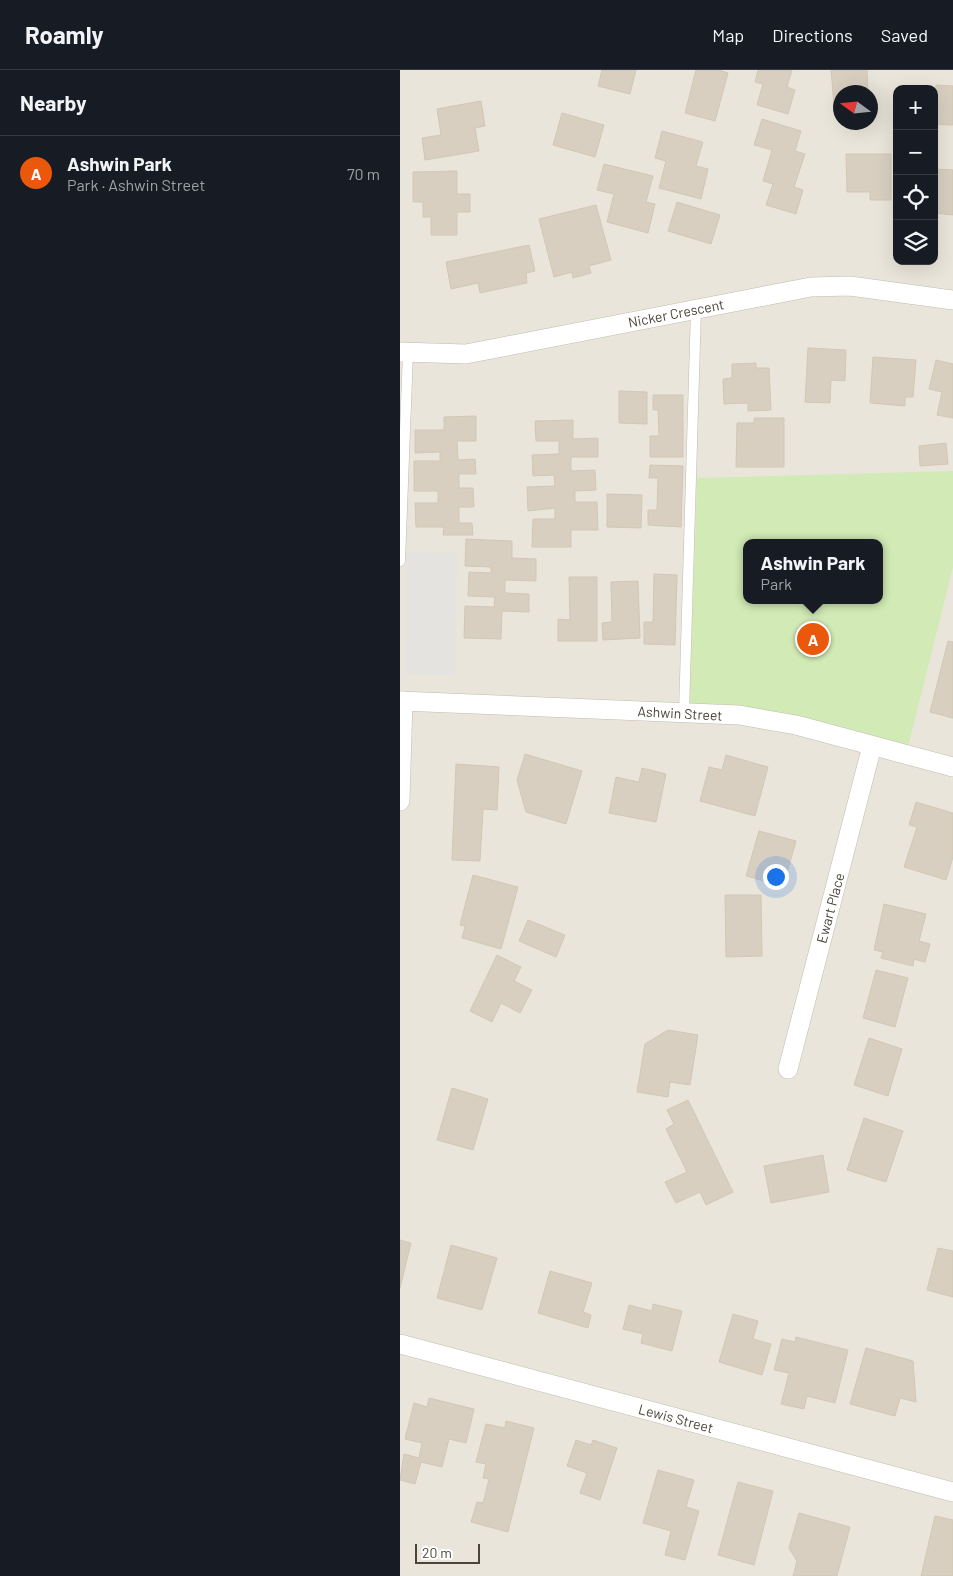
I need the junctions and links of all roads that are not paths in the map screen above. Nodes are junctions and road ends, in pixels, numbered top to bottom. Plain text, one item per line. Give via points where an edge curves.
1 (953, 300) edge
2 (696, 310) junction
3 (404, 352) edge
4 (400, 562) edge
5 (402, 701) edge
6 (684, 713) junction
7 (872, 746) junction
8 (953, 767) edge
9 (400, 801) edge
10 (788, 1069) dead end
11 (400, 1344) edge
12 (953, 1492) edge

1 - 2 street, Nicker Crescent via 850,286 811,287
2 - 3 street, Nicker Crescent via 466,354
2 - 6 lane
3 - 4 lane
5 - 6 street, Ashwin Street
5 - 9 street
6 - 7 street, Ashwin Street via 764,719
7 - 8 street, Ashwin Street
7 - 10 street, Ewart Place
11 - 12 street, Lewis Street

